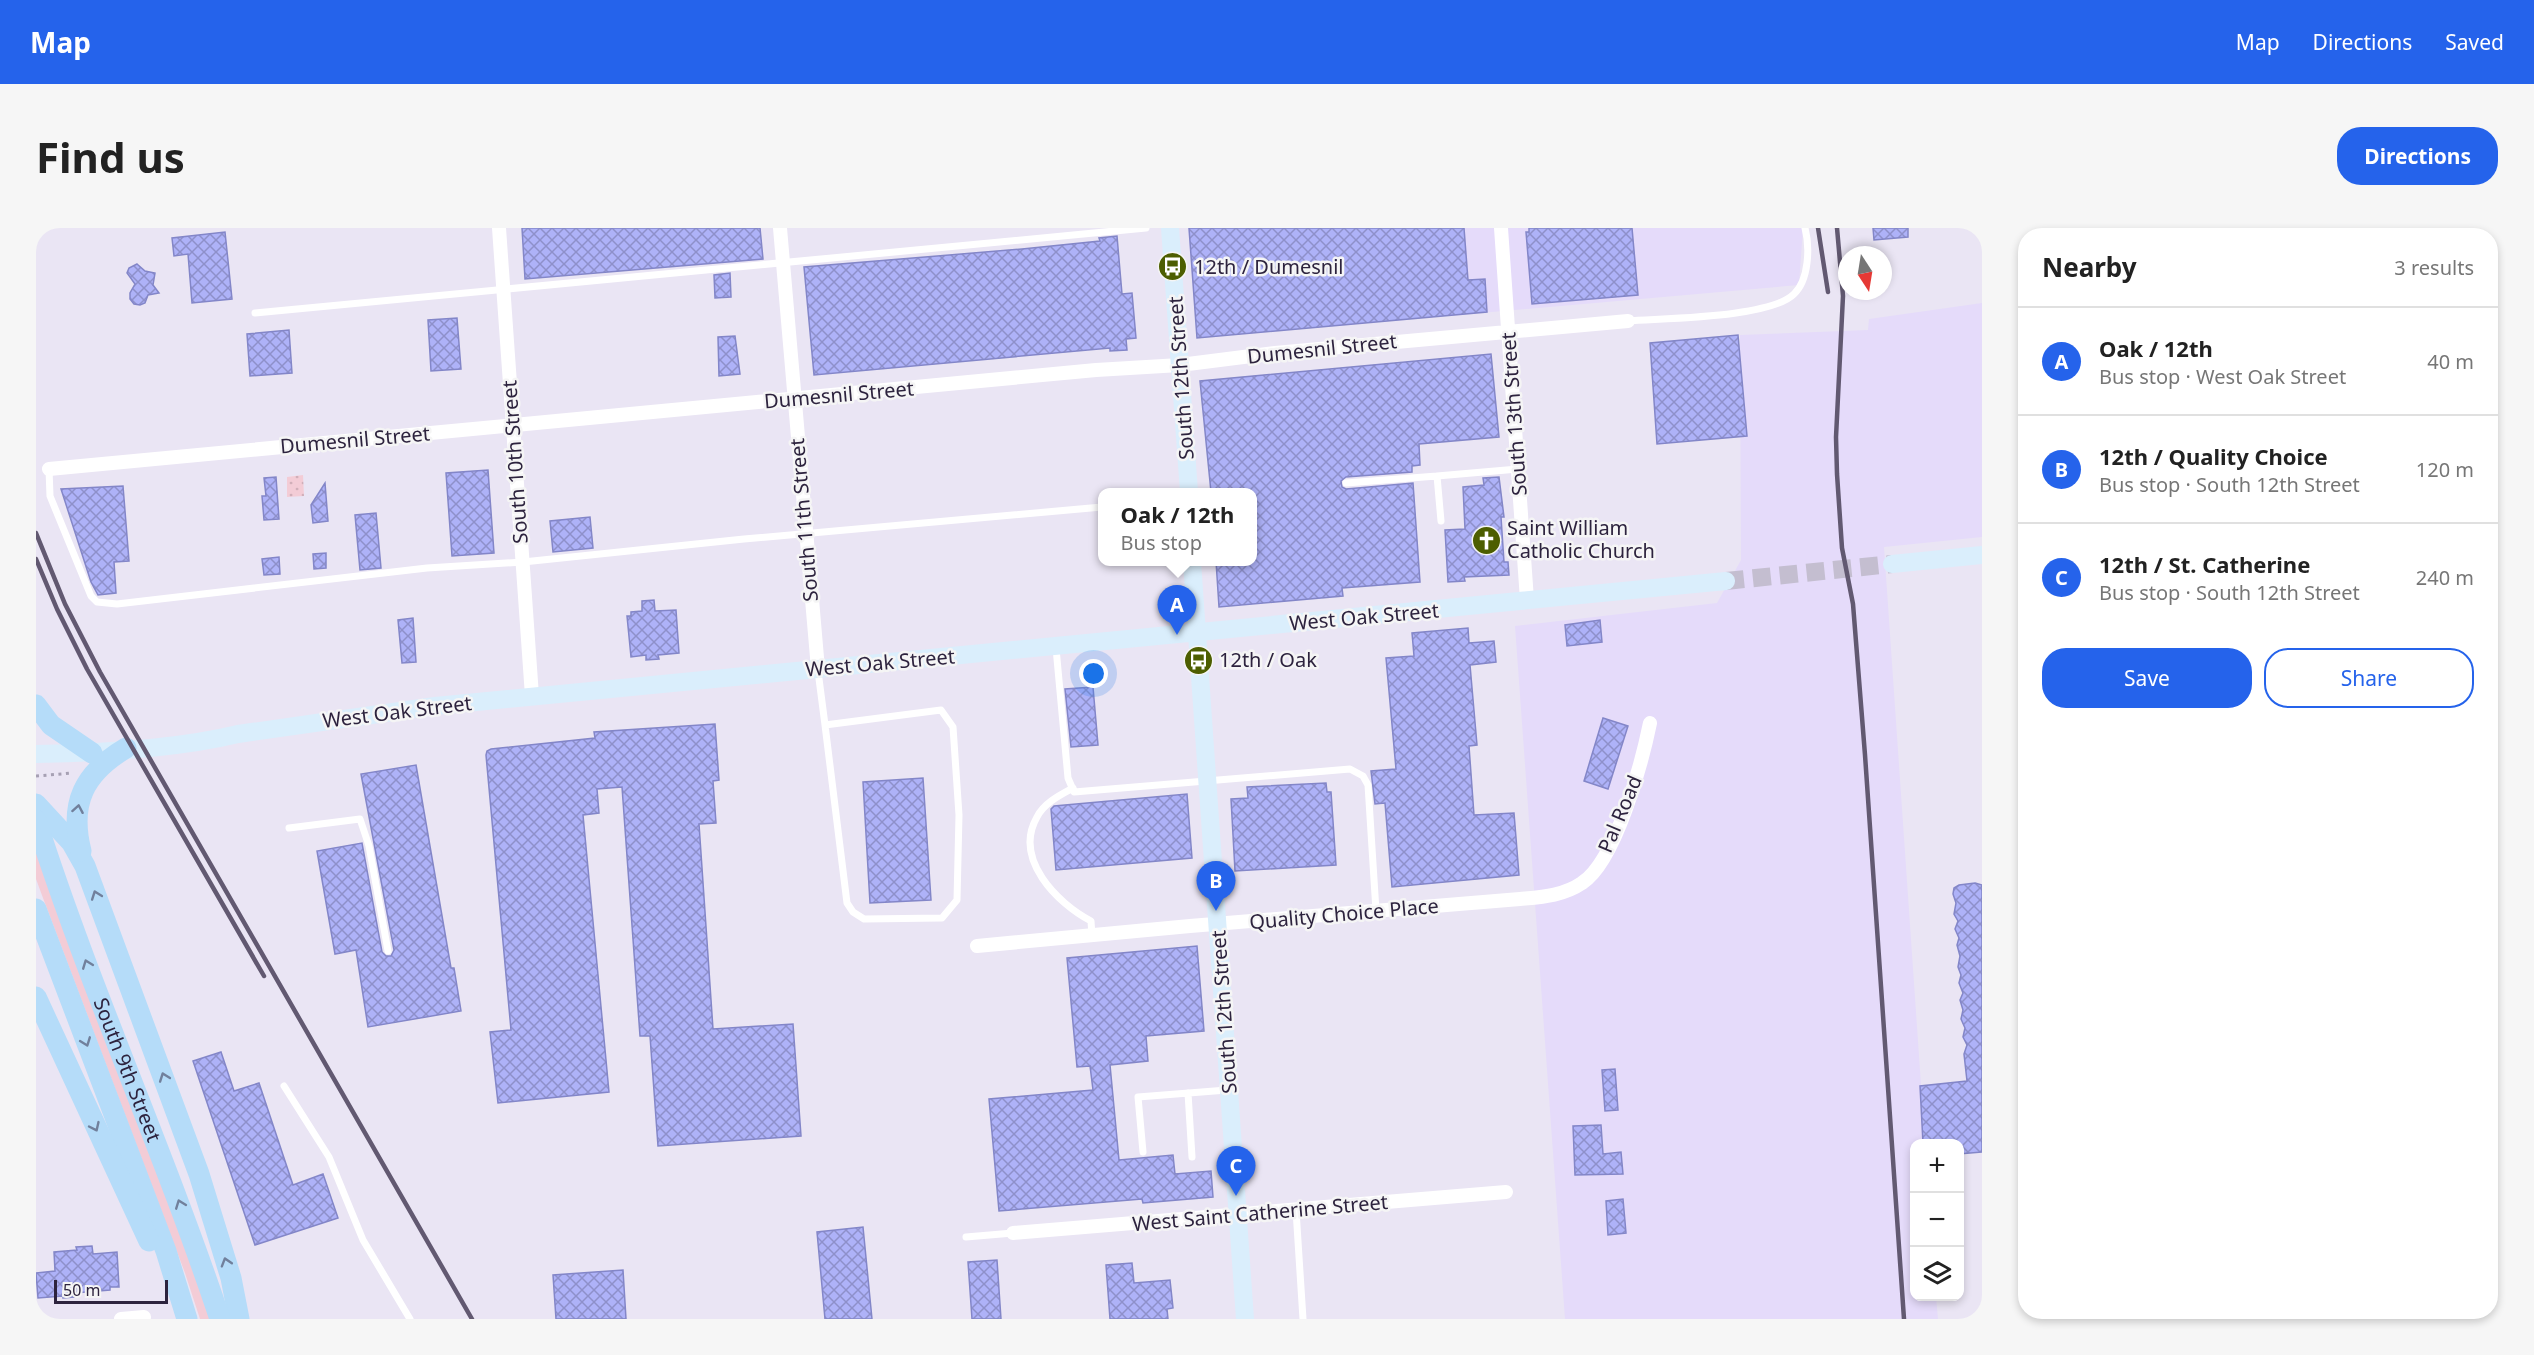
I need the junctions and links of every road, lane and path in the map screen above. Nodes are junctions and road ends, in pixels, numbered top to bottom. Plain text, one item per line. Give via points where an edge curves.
1 (500, 228) edge
2 (780, 228) edge
3 (1146, 228) edge
4 (1170, 228) edge
5 (1501, 228) edge
6 (1805, 228) edge
7 (782, 263) junction
8 (503, 288) junction
9 (255, 313) dead end
10 (1628, 321) joint
11 (1509, 331) junction
12 (1180, 365) junction
13 (793, 399) junction
14 (512, 425) junction
15 (49, 469) joint
16 (1518, 469) junction
17 (1437, 476) junction
18 (1346, 483) dead end
19 (1189, 488) edge
20 (1098, 507) edge
21 (1441, 521) dead end
22 (805, 535) junction
23 (1982, 555) edge
24 (523, 562) junction
25 (1892, 564) tunnel mouth
26 (1192, 566) edge
27 (1726, 581) tunnel mouth
28 (1527, 600) junction
29 (1196, 634) junction
30 (1056, 646) junction
31 (818, 669) junction
32 (532, 696) junction
33 (36, 705) edge
34 (1650, 723) dead end
35 (825, 725) junction
36 (126, 748) junction
37 (92, 753) junction
38 (36, 754) edge
39 (82, 772) dead end
40 (36, 776) edge
41 (1206, 781) junction
42 (1073, 788) junction
43 (37, 816) edge
44 (289, 828) dead end
45 (85, 866) junction
46 (1567, 891) joint
47 (36, 909) edge
48 (1376, 911) junction
49 (1217, 924) junction
50 (1092, 936) junction
51 (977, 946) dead end
52 (388, 951) dead end
53 (36, 997) edge
54 (284, 1086) dead end
55 (1230, 1090) junction
56 (1188, 1093) junction
57 (1143, 1152) dead end
58 (1192, 1157) dead end
59 (1506, 1192) dead end
60 (1296, 1210) junction
61 (1238, 1215) junction
62 (1013, 1233) joint
63 (966, 1237) dead end
64 (144, 1317) dead end
65 (121, 1319) edge
66 (185, 1319) edge
67 (220, 1319) edge
68 (239, 1319) edge
69 (410, 1319) edge
70 (1245, 1319) edge
71 (1303, 1319) edge

1 - 8 street, South 10th Street
2 - 7 street, South 11th Street
3 - 7 lane
4 - 12 main road, South 12th Street
5 - 11 street, South 13th Street
6 - 10 lane via 1804,277 1795,294 1780,303 1746,311
7 - 8 lane
7 - 13 street, South 11th Street
8 - 9 lane
8 - 14 street, South 10th Street
10 - 11 street, Dumesnil Street
11 - 12 street, Dumesnil Street
11 - 16 street, South 13th Street
12 - 13 street, Dumesnil Street
12 - 19 main road, South 12th Street
13 - 14 street, Dumesnil Street
13 - 22 street, South 11th Street
14 - 15 street, Dumesnil Street
14 - 24 street, South 10th Street
15 - 24 lane via 50,496 82,579 98,602 117,604 416,569
16 - 17 lane
16 - 28 street, South 13th Street
17 - 18 lane
17 - 21 lane
20 - 22 lane
22 - 24 lane
22 - 31 street, South 11th Street
23 - 25 main road
24 - 32 street, South 10th Street
26 - 29 main road, South 12th Street
27 - 28 main road, West Oak Street
28 - 29 main road, West Oak Street
29 - 30 main road, West Oak Street
29 - 41 main road, South 12th Street
30 - 31 main road, West Oak Street
30 - 42 lane via 1068,778
31 - 32 main road, West Oak Street
31 - 35 lane
32 - 36 main road, West Oak Street
33 - 37 main road via 51,725
34 - 46 street, Pal Road via 1629,799 1611,843 1584,882
35 - 35 lane via 941,710 948,718 953,727 959,815 957,900 942,918 864,920 847,903
36 - 37 main road, West Oak Street
45 -> 36 main road via 76,832 76,809 82,791 106,760
37 - 38 main road, West Oak Street
39 - 40 path
41 - 42 lane via 1074,792
41 - 48 lane via 1350,769 1363,777 1368,785
41 - 49 main road, South 12th Street
42 - 50 lane via 1053,799 1037,816 1031,832 1032,854 1045,884 1075,913 1090,921
43 - 45 main road via 72,843
67 -> 43 main road, South 9th Street via 82,950
44 - 52 lane via 360,819 369,846
68 -> 45 main road via 231,1278 199,1174
46 - 48 street, Quality Choice Place
47 -> 66 main road, South 9th Street via 166,1251
48 - 49 street, Quality Choice Place
49 - 50 street, Quality Choice Place
49 - 55 main road, South 12th Street
50 - 51 street, Quality Choice Place
53 -> 66 main road
54 - 69 lane via 329,1157 363,1240
55 - 56 lane
55 - 61 main road, South 12th Street
56 - 57 lane via 1138,1096
56 - 58 lane
59 - 60 street, West Saint Catherine Street
60 - 61 street, West Saint Catherine Street
60 - 71 lane
61 - 62 street, West Saint Catherine Street
61 - 70 main road, South 12th Street
62 - 63 lane
64 - 65 street

